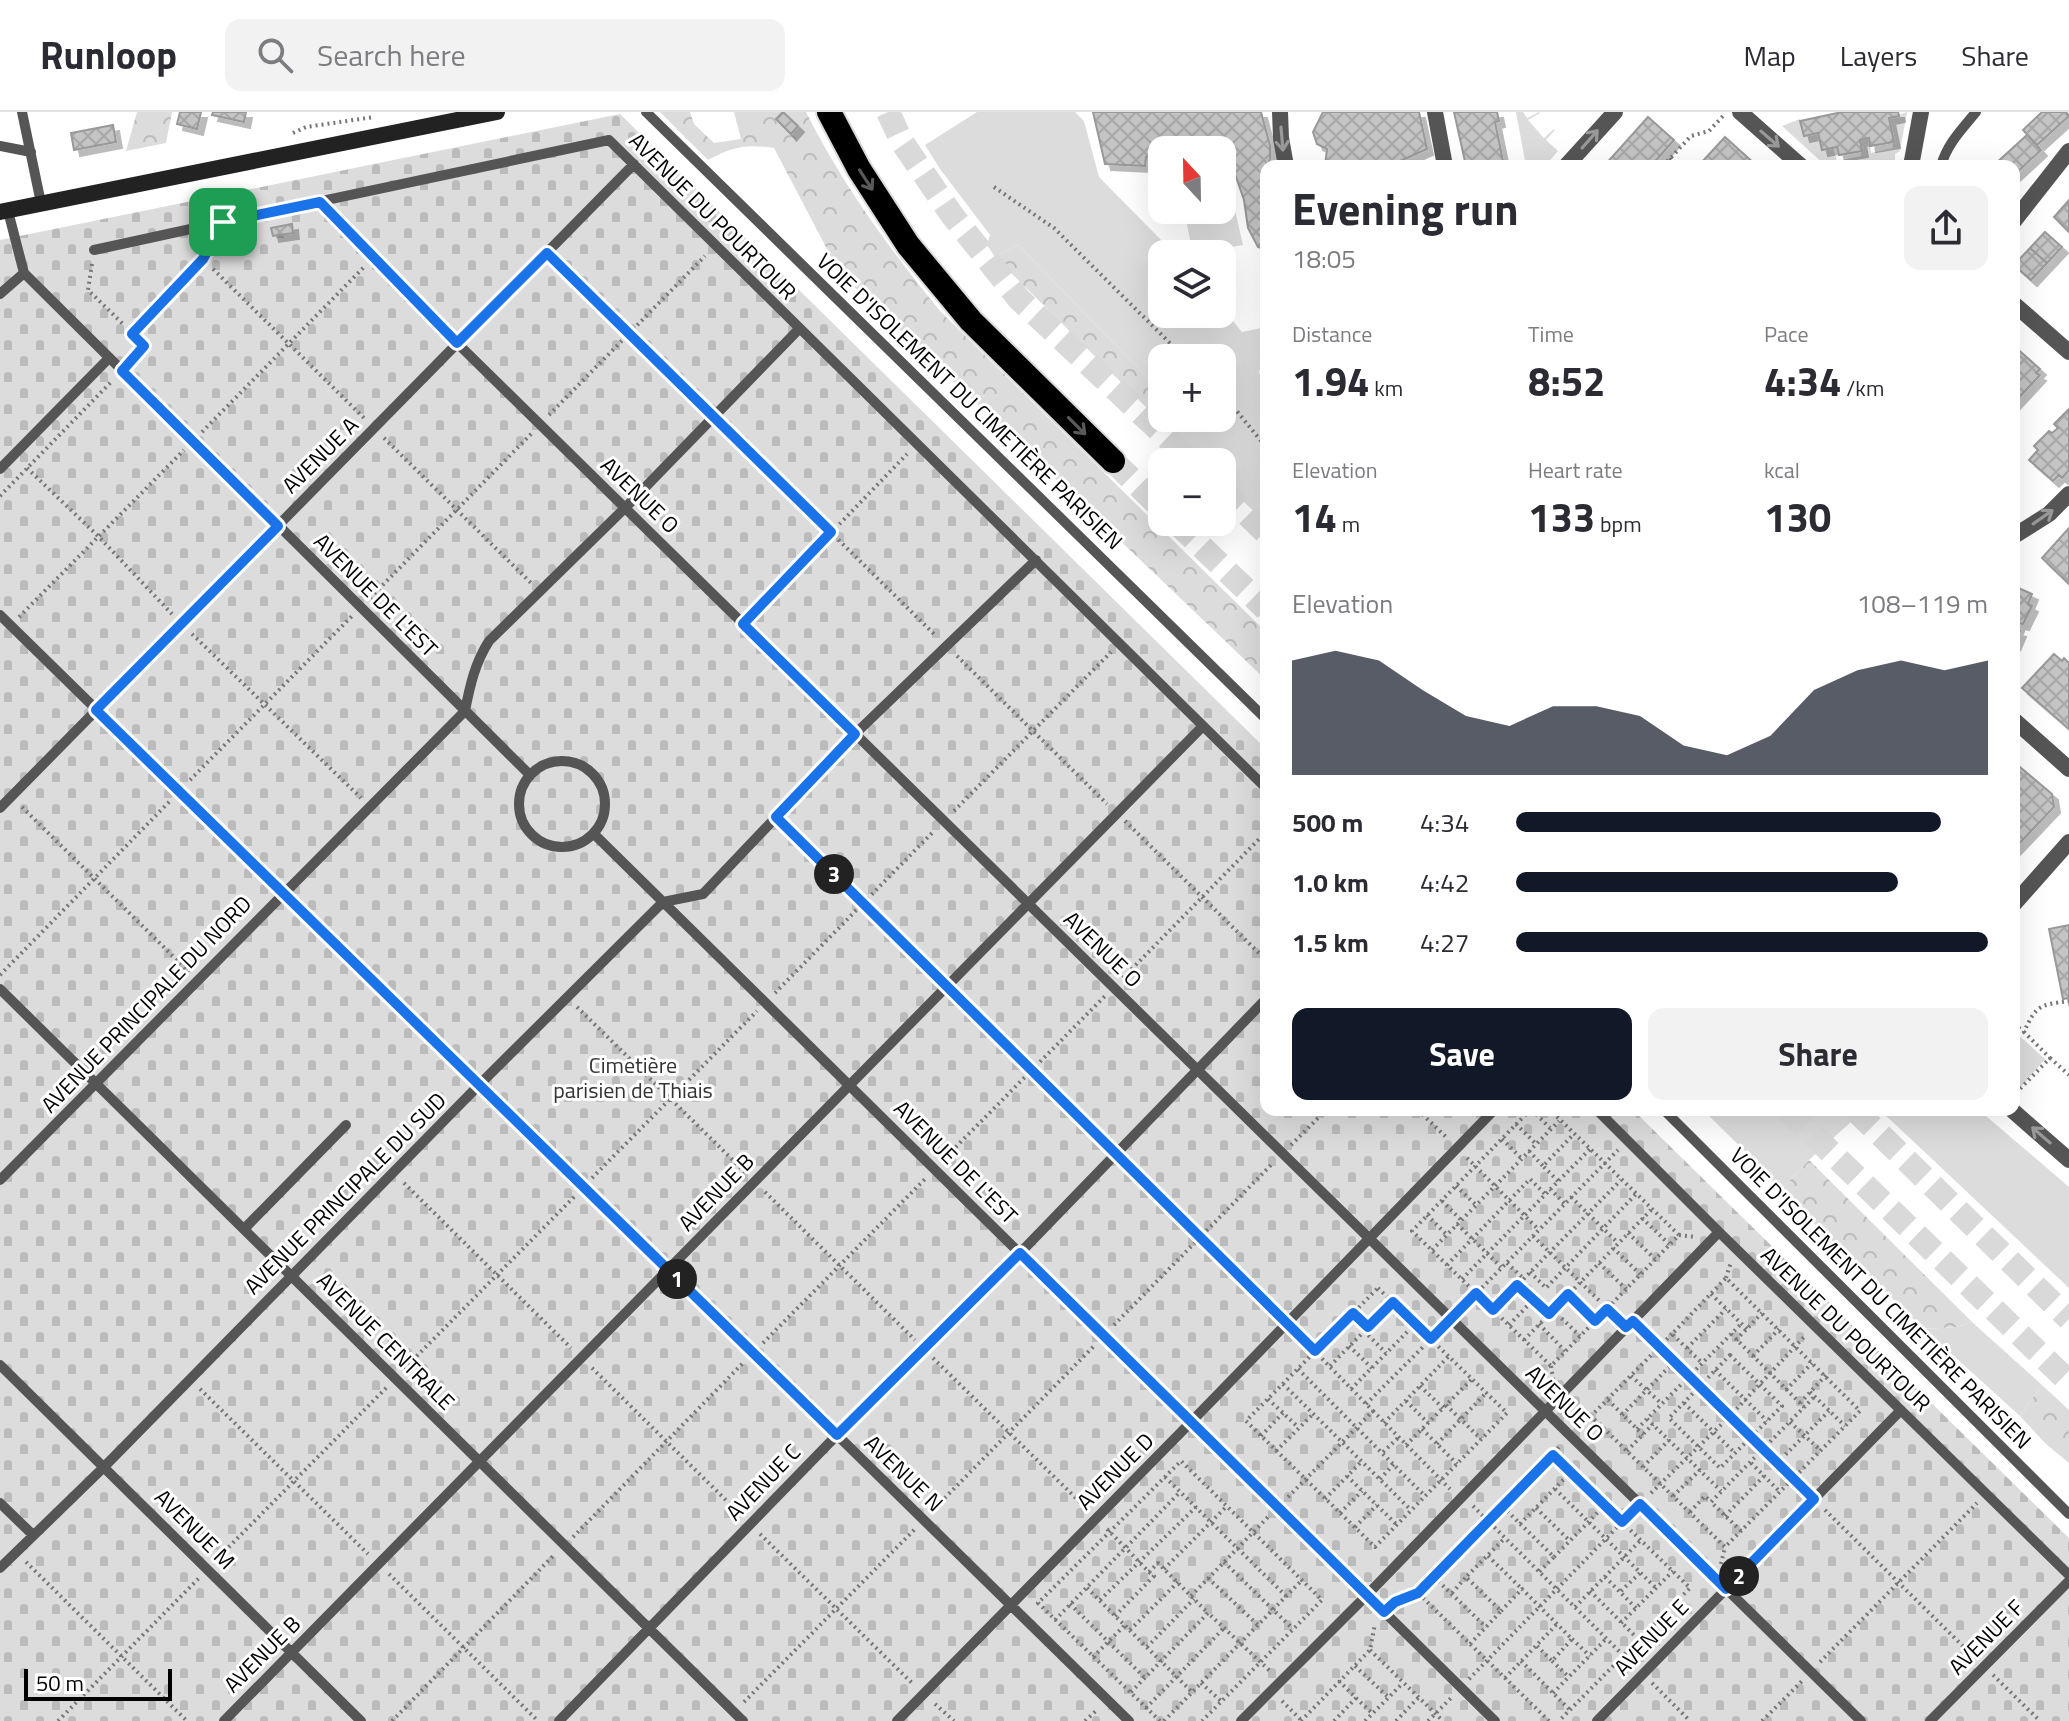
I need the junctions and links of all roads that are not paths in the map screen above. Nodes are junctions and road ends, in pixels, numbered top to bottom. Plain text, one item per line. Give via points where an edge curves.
1 (22, 112) edge
2 (497, 112) edge
3 (646, 112) edge
4 (829, 112) edge
5 (1280, 112) edge
6 (1435, 112) edge
7 (1615, 112) edge
8 (1921, 112) edge
9 (1976, 112) edge
10 (1732, 114) edge
11 (0, 146) edge
12 (2069, 151) edge
13 (31, 152) junction
14 (1285, 160) edge
15 (1444, 160) edge
16 (1571, 160) edge
17 (1793, 160) edge
18 (1912, 160) edge
19 (1942, 160) edge
20 (634, 164) junction
21 (320, 202) junction
22 (41, 203) junction
23 (4, 212) edge
24 (2020, 213) edge
25 (223, 222) junction
26 (94, 250) road end
27 (24, 273) junction
28 (0, 294) edge
29 (2020, 309) edge
30 (799, 329) junction
31 (132, 334) road end
32 (457, 343) junction
33 (2069, 352) edge
34 (109, 358) junction
35 (1113, 461) tunnel mouth
36 (0, 469) edge
37 (2069, 494) edge
38 (625, 508) junction
39 (278, 526) junction
40 (2020, 532) edge
41 (1036, 560) junction
42 (0, 615) edge
43 (96, 710) junction
44 (465, 711) junction
45 (1260, 713) edge
46 (2020, 725) edge
47 (1203, 726) junction
48 (855, 734) junction
49 (2069, 769) edge
50 (530, 775) junction
51 (1260, 782) edge
52 (0, 808) edge
53 (594, 834) junction
54 (2069, 842) edge
55 (283, 893) junction
56 (2020, 897) edge
57 (663, 902) junction
58 (1028, 904) junction
59 (0, 989) edge
60 (1260, 1005) edge
61 (1198, 1070) junction
62 (96, 1084) junction
63 (479, 1085) junction
64 (849, 1086) junction
65 (1488, 1116) edge
66 (1603, 1116) edge
67 (1670, 1116) edge
68 (2019, 1116) edge
69 (346, 1125) dead end
70 (2069, 1160) edge
71 (0, 1180) edge
72 (244, 1229) junction
73 (1719, 1232) junction
74 (1369, 1238) junction
75 (1020, 1253) junction
76 (668, 1270) junction
77 (291, 1276) junction
78 (0, 1365) edge
79 (1901, 1410) junction
80 (1545, 1411) junction
81 (1191, 1422) junction
82 (837, 1435) junction
83 (480, 1461) junction
84 (104, 1467) junction
85 (0, 1503) edge
86 (2069, 1514) edge
87 (33, 1535) junction
88 (0, 1568) edge
89 (2069, 1578) edge
90 (1726, 1589) junction
91 (1367, 1595) junction
92 (1011, 1606) junction
93 (649, 1628) junction
94 (292, 1652) junction
95 (224, 1721) edge
96 (361, 1721) edge
97 (559, 1721) edge
98 (743, 1721) edge
99 (897, 1721) edge
100 (1129, 1721) edge
101 (1241, 1721) edge
102 (1495, 1721) edge
103 (1597, 1721) edge
104 (1861, 1721) edge
105 (1930, 1721) edge

1 - 13 lane
2 - 22 main road
3 - 45 lane, VOIE D'ISOLEMENT DU CIMETIÈRE PARISIEN
4 -> 35 highway via 908,245 971,321
5 -> 14 street
6 - 15 street
16 -> 7 street
8 - 18 street
9 - 19 lane
10 -> 17 street
11 - 13 lane
12 - 24 street
13 - 22 lane
20 - 21 lane, AVENUE DU POURTOUR via 609,140
20 - 30 lane, AVENUE DU POURTOUR
20 - 32 lane, AVENUE A
21 - 25 lane, AVENUE DU POURTOUR
21 - 32 lane, AVENUE O
22 - 23 main road
23 - 27 lane
25 - 26 lane, AVENUE DU POURTOUR
25 - 31 lane via 203,259
27 - 28 lane
27 - 34 lane, AVENUE DE L'EST
29 - 33 street
30 - 38 lane
30 - 41 lane, AVENUE DU POURTOUR
32 - 38 lane, AVENUE O
32 - 39 lane, AVENUE A
34 - 36 lane
34 - 39 lane, AVENUE DE L'EST
40 -> 37 street
38 - 44 lane via 489,641 473,675
38 - 48 lane, AVENUE O
39 - 43 lane, AVENUE A
39 - 44 lane, AVENUE DE L'EST
41 - 47 lane, AVENUE DU POURTOUR
41 - 48 lane
42 - 43 lane, AVENUE N
43 - 52 lane, AVENUE A
43 - 55 lane, AVENUE N
44 - 50 lane, AVENUE DE L'EST
44 - 55 lane, AVENUE PRINCIPALE DU NORD
46 - 49 street
47 - 51 lane, AVENUE DU POURTOUR
47 - 58 lane, AVENUE B
48 - 57 lane via 703,894
48 - 58 lane, AVENUE O
50 - 53 lane via 519,804 529,831 540,841 568,847
50 - 53 lane via 552,762 567,761 592,772 605,795 602,822
53 - 57 lane, AVENUE DE L'EST
54 - 56 street
55 - 62 lane, AVENUE PRINCIPALE DU NORD
55 - 63 lane, AVENUE N
57 - 63 lane, AVENUE PRINCIPALE DU SUD
57 - 64 lane, AVENUE DE L'EST
58 - 61 lane, AVENUE O
58 - 64 lane, AVENUE B
59 - 62 lane, AVENUE CENTRALE
60 - 61 lane, AVENUE C
61 - 74 lane, AVENUE O
61 - 75 lane, AVENUE C
62 - 71 lane, AVENUE PRINCIPALE DU NORD
62 - 72 lane, AVENUE CENTRALE
63 - 76 lane, AVENUE N
63 - 77 lane, AVENUE PRINCIPALE DU SUD
64 - 75 lane, AVENUE DE L'EST
64 - 76 lane, AVENUE B
65 - 74 lane, AVENUE D
66 - 73 lane, AVENUE DU POURTOUR
67 - 86 lane, VOIE D'ISOLEMENT DU CIMETIÈRE PARISIEN
70 -> 68 street
69 - 72 lane
72 - 77 lane, AVENUE CENTRALE
73 - 79 lane, AVENUE DU POURTOUR
73 - 80 lane
74 - 80 lane, AVENUE O
74 - 81 lane, AVENUE D
75 - 81 lane, AVENUE DE L'EST
75 - 82 lane, AVENUE C
76 - 82 lane, AVENUE N
76 - 83 lane, AVENUE B
77 - 83 lane, AVENUE CENTRALE
77 - 84 lane, AVENUE PRINCIPALE DU SUD
78 - 84 lane, AVENUE M
79 - 89 lane, AVENUE DU POURTOUR
79 - 90 lane, AVENUE E
80 - 90 lane, AVENUE O
80 - 91 lane
81 - 91 lane, AVENUE DE L'EST
81 - 92 lane, AVENUE D
82 - 92 lane, AVENUE N
82 - 93 lane, AVENUE C
83 - 93 lane, AVENUE CENTRALE
83 - 94 lane, AVENUE B
84 - 87 lane, AVENUE PRINCIPALE DU SUD
84 - 94 lane, AVENUE M
85 - 87 lane
87 - 88 lane, AVENUE PRINCIPALE DU SUD
89 - 105 lane, AVENUE F
90 - 103 lane, AVENUE E
90 - 104 lane, AVENUE O
91 - 101 lane
91 - 102 lane, AVENUE DE L'EST
92 - 99 lane, AVENUE D
92 - 100 lane, AVENUE N
93 - 97 lane, AVENUE C
93 - 98 lane, AVENUE CENTRALE
94 - 95 lane, AVENUE B
94 - 96 lane, AVENUE M

